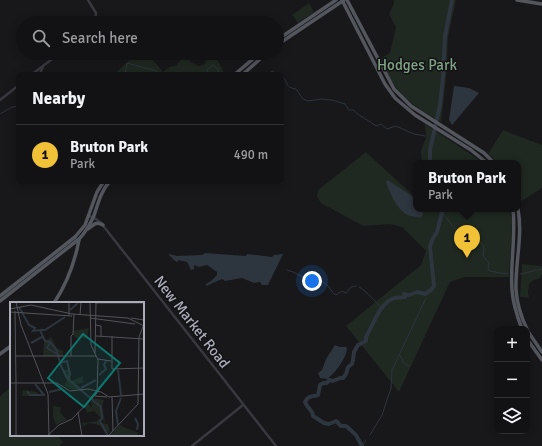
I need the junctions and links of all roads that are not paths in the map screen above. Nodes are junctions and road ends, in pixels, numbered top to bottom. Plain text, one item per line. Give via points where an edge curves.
1 (88, 0) edge
2 (336, 0) edge
3 (344, 0) edge
4 (517, 0) edge
5 (542, 4) edge
6 (318, 12) junction
7 (96, 16) edge
8 (309, 23) junction
9 (284, 35) edge
10 (284, 40) edge
11 (367, 44) junction
12 (50, 60) edge
13 (252, 60) edge
14 (259, 60) edge
15 (45, 64) junction
16 (240, 70) joint
17 (36, 72) edge
18 (41, 72) edge
19 (238, 72) edge
20 (244, 72) edge
21 (389, 81) junction
22 (385, 84) junction
23 (16, 87) edge
24 (0, 100) edge
25 (454, 140) junction
26 (466, 141) junction
27 (470, 150) junction
28 (483, 160) edge
29 (491, 160) edge
30 (103, 184) edge
31 (104, 184) edge
32 (513, 212) edge
33 (518, 212) edge
34 (89, 216) junction
35 (93, 218) junction
36 (85, 225) junction
37 (103, 225) junction
38 (86, 231) junction
39 (79, 239) junction
40 (72, 246) junction
41 (77, 250) junction
42 (513, 255) junction
43 (518, 256) junction
44 (42, 264) junction
45 (45, 267) junction
46 (0, 296) edge
47 (0, 301) edge
48 (55, 302) edge
49 (521, 326) edge
50 (526, 326) edge
51 (530, 334) edge
52 (530, 343) edge
53 (10, 347) edge
54 (542, 352) edge
55 (0, 354) edge
56 (542, 360) edge
57 (243, 405) junction
58 (192, 446) edge
59 (276, 446) edge

1 - 7 street
2 - 6 main road
3 - 8 main road
3 - 11 main road
4 - 5 main road
6 - 8 main road
6 - 9 main road
8 - 10 main road
11 - 21 main road
11 - 22 main road
12 - 15 street
13 - 16 main road
14 - 20 main road
15 - 17 street
15 - 18 street
16 - 19 main road
21 - 22 main road
21 - 26 main road via 404,100
22 - 25 main road via 402,105
23 - 24 street
25 - 26 main road
25 - 27 main road
26 - 27 main road
26 - 29 main road
27 - 28 main road
30 - 34 main road via 97,192
31 - 35 main road
32 - 42 main road
33 - 43 main road
34 - 35 street, New Market Road
34 - 36 main road
35 - 37 street, New Market Road
35 - 38 main road
36 - 39 main road
36 - 44 main road via 75,237
37 - 38 main road via 96,222
37 - 57 street, New Market Road
38 - 39 main road
39 - 40 main road
39 - 41 main road
40 - 41 main road
40 - 45 main road
41 - 48 main road
42 - 43 main road
42 - 49 main road via 512,291
43 - 50 main road via 516,290
44 - 45 main road
44 - 46 main road
45 - 47 main road
51 - 54 main road
52 - 56 main road
53 - 55 main road
57 - 58 street
57 - 59 street, New Market Road

